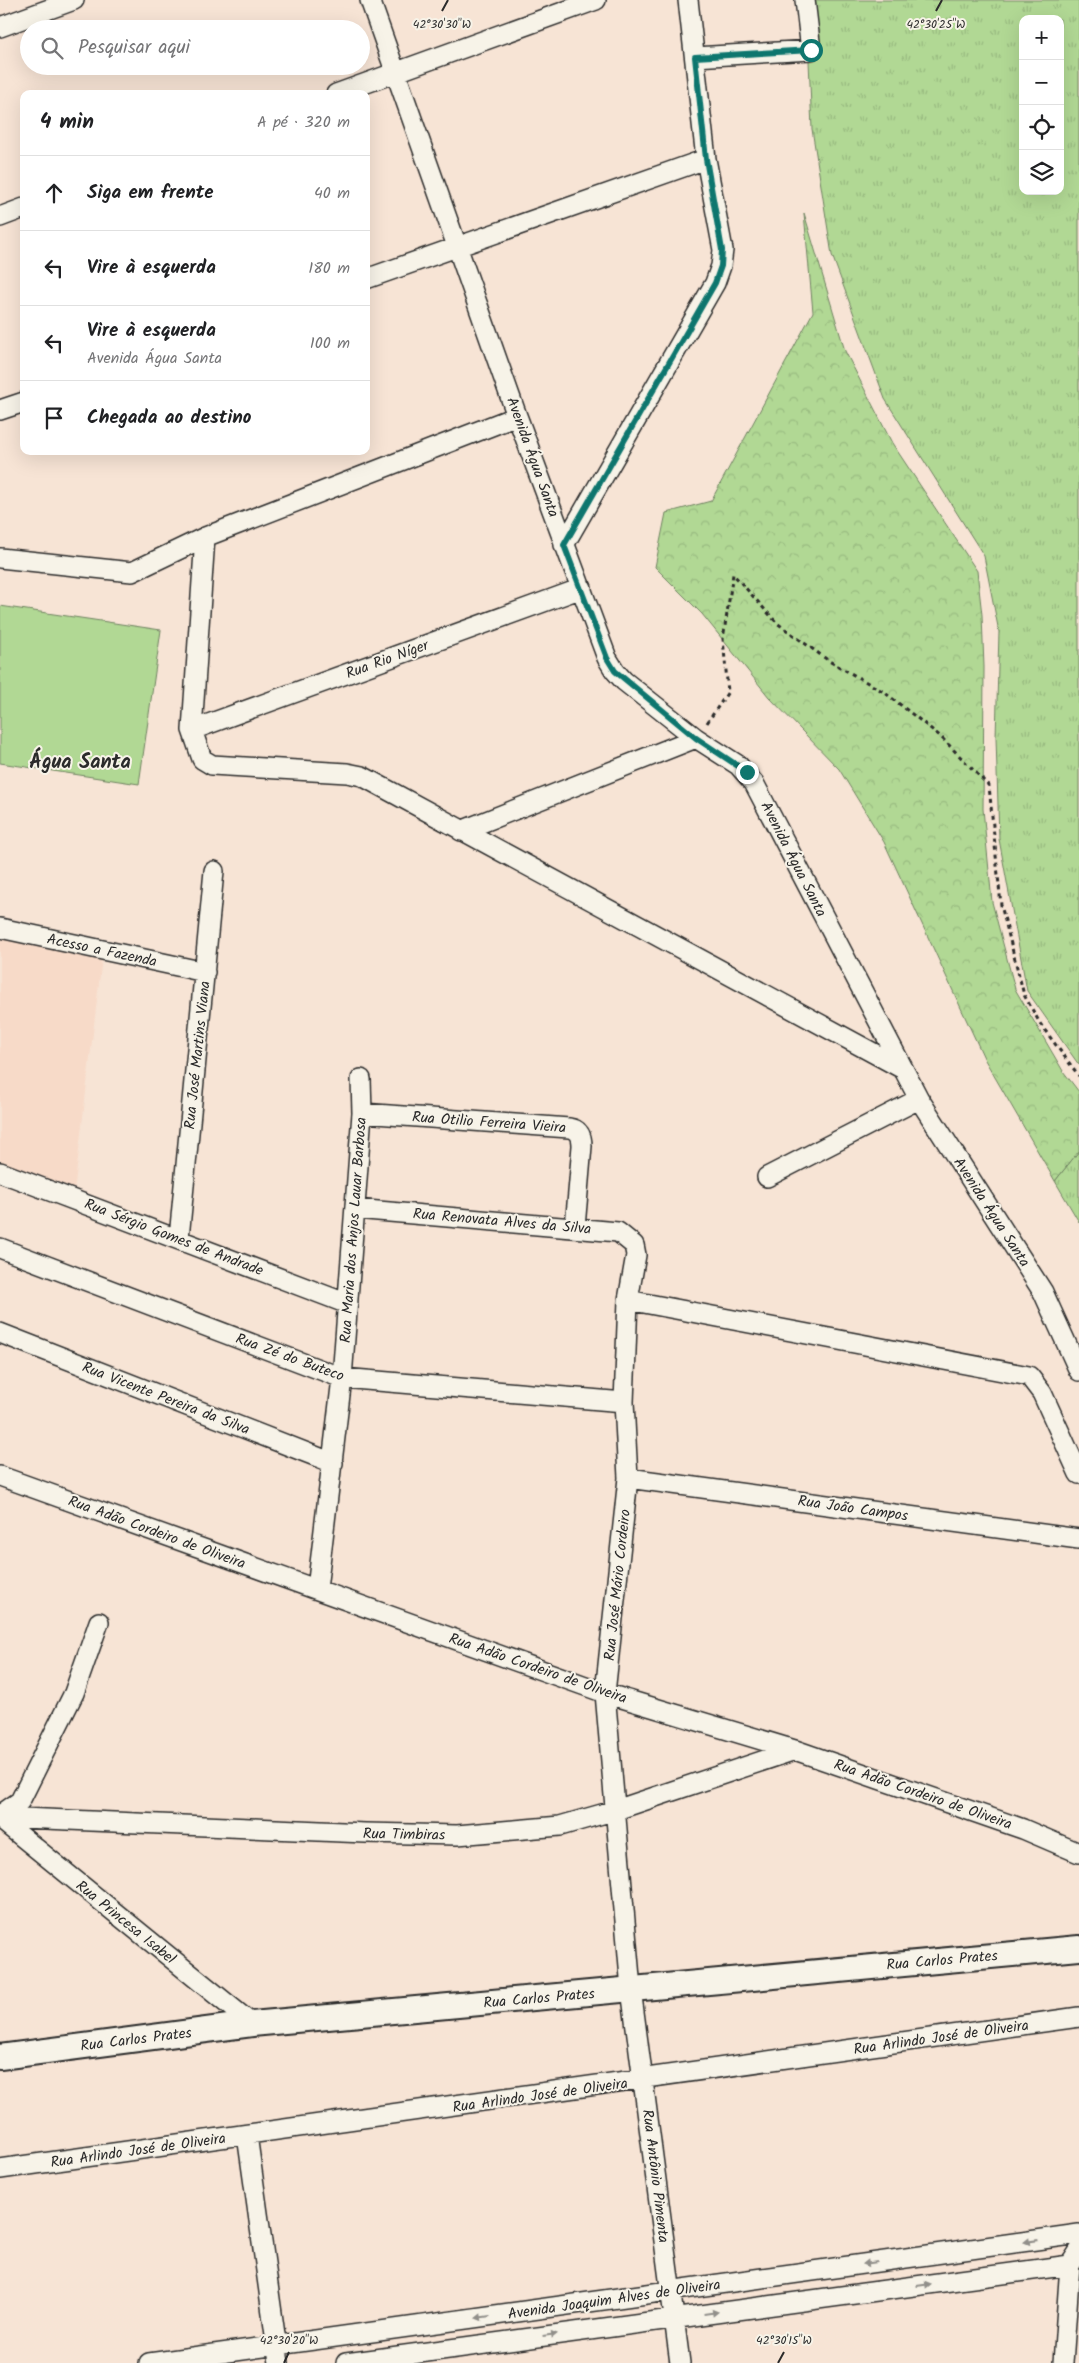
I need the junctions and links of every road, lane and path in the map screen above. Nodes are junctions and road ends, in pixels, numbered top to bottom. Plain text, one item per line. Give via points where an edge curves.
1 (74, 0) edge
2 (370, 0) edge
3 (596, 0) edge
4 (688, 0) edge
5 (805, 0) edge
6 (0, 27) edge
7 (695, 57) junction
8 (396, 72) junction
9 (347, 90) edge
10 (706, 159) junction
11 (20, 210) edge
12 (0, 217) edge
13 (458, 246) junction
14 (370, 278) edge
15 (20, 403) edge
16 (0, 410) edge
17 (517, 416) junction
18 (205, 537) junction
19 (564, 545) junction
20 (0, 558) edge
21 (582, 588) junction
22 (192, 730) junction
23 (696, 738) junction
24 (461, 831) junction
25 (214, 871) dead end
26 (0, 928) edge
27 (205, 972) junction
28 (903, 1070) junction
29 (1079, 1076) edge
30 (361, 1079) dead end
31 (919, 1099) junction
32 (362, 1113) junction
33 (0, 1172) edge
34 (767, 1177) dead end
35 (355, 1209) junction
36 (575, 1227) junction
37 (179, 1238) junction
38 (0, 1248) edge
39 (636, 1255) joint
40 (628, 1300) junction
41 (348, 1304) junction
42 (0, 1333) edge
43 (1079, 1372) edge
44 (342, 1378) junction
45 (624, 1402) junction
46 (333, 1463) junction
47 (1079, 1474) edge
48 (0, 1476) edge
49 (628, 1478) junction
50 (1079, 1539) edge
51 (317, 1589) junction
52 (99, 1622) dead end
53 (605, 1693) junction
54 (795, 1750) junction
55 (616, 1810) junction
56 (0, 1817) edge
57 (1079, 1853) edge
58 (1079, 1948) edge
59 (631, 1989) junction
60 (1079, 2017) edge
61 (252, 2024) junction
62 (0, 2057) edge
63 (643, 2080) junction
64 (247, 2135) junction
65 (0, 2169) edge
66 (1079, 2234) edge
67 (1075, 2258) edge
68 (670, 2291) junction
69 (674, 2318) junction
70 (277, 2354) edge
71 (149, 2363) edge
72 (346, 2363) edge
73 (680, 2363) edge
74 (1063, 2363) edge

1 - 6 street
2 - 8 street, Avenida Água Santa
3 - 8 street
4 - 7 street
5 - 7 street via 811,50
7 - 10 street
8 - 9 street
8 - 13 street, Avenida Água Santa
10 - 13 street
10 - 19 street via 722,250 718,275
11 - 12 street
13 - 14 street
13 - 17 street, Avenida Água Santa
15 - 16 street
17 - 18 street
17 - 19 street, Avenida Água Santa
18 - 20 street via 132,572
18 - 22 street
19 - 21 street, Avenida Água Santa
21 - 22 street, Rua Rio Níger
21 - 23 street, Avenida Água Santa via 607,658 615,671
22 - 24 street via 202,759 212,765 362,776
23 - 24 street
23 - 28 street, Avenida Água Santa via 738,765 754,782
23 - 29 path via 728,692 724,639 733,574 777,623 829,661 884,692 940,736 989,786 1001,905 1024,995 1041,1025
24 - 28 street
25 - 27 street, Rua José Martins Viana
26 - 27 street, Acesso a Fazenda
27 - 37 street, Rua José Martins Viana
28 - 31 street, Avenida Água Santa
30 - 32 street, Rua Maria dos Anjos Lauar Barbosa
31 - 34 street
31 - 43 street, Avenida Água Santa via 1043,1292
32 - 35 street, Rua Maria dos Anjos Lauar Barbosa
32 - 36 street, Rua Otilio Ferreira Vieira via 578,1131 582,1146
33 - 37 street, Rua Sérgio Gomes de Andrade
35 - 36 street, Rua Renovata Alves da Silva
35 - 41 street, Rua Maria dos Anjos Lauar Barbosa
36 - 39 street, Rua Renovata Alves da Silva via 618,1232 634,1245
37 - 41 street, Rua Sérgio Gomes de Andrade
38 - 44 street, Rua Zé do Buteco
39 - 40 street, Rua José Mário Cordeiro
40 - 45 street, Rua José Mário Cordeiro
40 - 47 street via 1029,1376 1042,1393
41 - 44 street, Rua Maria dos Anjos Lauar Barbosa
42 - 46 street, Rua Vicente Pereira da Silva
44 - 45 street, Rua Zé do Buteco
44 - 46 street, Rua Maria dos Anjos Lauar Barbosa
45 - 49 street, Rua José Mário Cordeiro
46 - 51 street, Rua Maria dos Anjos Lauar Barbosa
48 - 51 street, Rua Adão Cordeiro de Oliveira
49 - 50 street, Rua João Campos
49 - 53 street, Rua José Mário Cordeiro
51 - 53 street, Rua Adão Cordeiro de Oliveira
52 - 56 street via 74,1694 20,1801
53 - 54 street, Rua Adão Cordeiro de Oliveira
53 - 55 street, Rua José Mário Cordeiro
54 - 55 street, Rua Timbiras
54 - 57 street, Rua Adão Cordeiro de Oliveira via 1023,1829
55 - 56 street, Rua Timbiras via 560,1826 457,1834 355,1833
55 - 59 street, Rua José Mário Cordeiro
56 - 61 street, Rua Princesa Isabel
58 - 59 street, Rua Carlos Prates
59 - 61 street, Rua Carlos Prates
59 - 63 street, Rua Antônio Pimenta
60 - 63 street, Rua Arlindo José de Oliveira
61 - 62 street, Rua Carlos Prates
63 - 64 street, Rua Arlindo José de Oliveira
63 - 68 street, Rua Antônio Pimenta
64 - 65 street, Rua Arlindo José de Oliveira
64 - 70 street
66 -> 68 street, Avenida Joaquim Alves de Oliveira
69 -> 67 street, Avenida Joaquim Alves de Oliveira
67 - 74 street
68 - 69 street, Rua Antônio Pimenta
68 -> 70 street, Avenida Joaquim Alves de Oliveira
72 -> 69 street, Avenida Joaquim Alves de Oliveira
69 - 73 street, Rua Antônio Pimenta
70 - 71 street, Avenida Joaquim Alves de Oliveira

